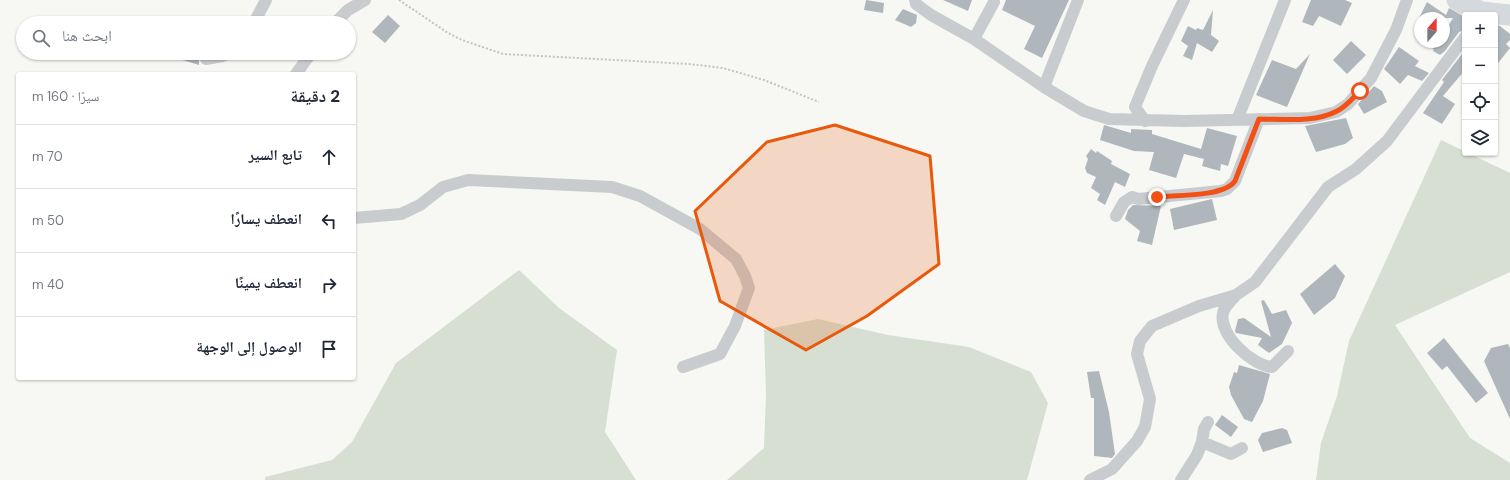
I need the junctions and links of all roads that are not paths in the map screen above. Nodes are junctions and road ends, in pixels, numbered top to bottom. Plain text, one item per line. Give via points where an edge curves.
1 (266, 0) edge
2 (364, 0) edge
3 (915, 0) edge
4 (1078, 0) edge
5 (1184, 0) edge
6 (1285, 0) edge
7 (1407, 0) edge
8 (1456, 0) edge
9 (994, 2) dead end
10 (1482, 12) edge
11 (258, 16) edge
12 (342, 16) edge
13 (974, 39) junction
14 (1462, 41) edge
15 (306, 60) edge
16 (297, 72) edge
17 (1044, 87) junction
18 (1259, 119) junction
19 (1236, 120) junction
20 (1145, 121) junction
21 (1116, 216) dead end
22 (356, 218) edge
23 (1236, 295) junction
24 (1288, 351) dead end
25 (683, 368) dead end
26 (1208, 422) dead end
27 (1202, 442) junction
28 (1242, 448) dead end
29 (1090, 480) edge
30 (1181, 480) edge

1 - 11 street
2 - 12 street
3 - 13 street via 916,4 931,15
4 - 17 street
5 - 20 street via 1135,107
6 - 19 street
7 - 18 street via 1396,30 1371,78 1348,104 1336,112 1310,118
8 - 10 highway
9 - 13 street
13 - 17 street
14 - 23 street via 1387,141 1356,169 1328,188 1262,275
15 - 16 street
17 - 20 street via 1084,111 1109,119
18 - 19 street
18 - 21 street via 1235,181 1227,189 1150,198 1132,197 1124,202
19 - 20 street
22 - 25 street via 401,214 420,205 443,187 468,180 612,187 640,196 700,229 736,259 749,288 720,354
23 - 24 street via 1223,312 1223,322 1232,342 1264,366 1272,367
23 - 29 street via 1200,306 1148,330 1140,341 1137,354 1150,398 1145,427 1137,441 1112,469
26 - 27 street
27 - 28 street via 1231,454
27 - 30 street

